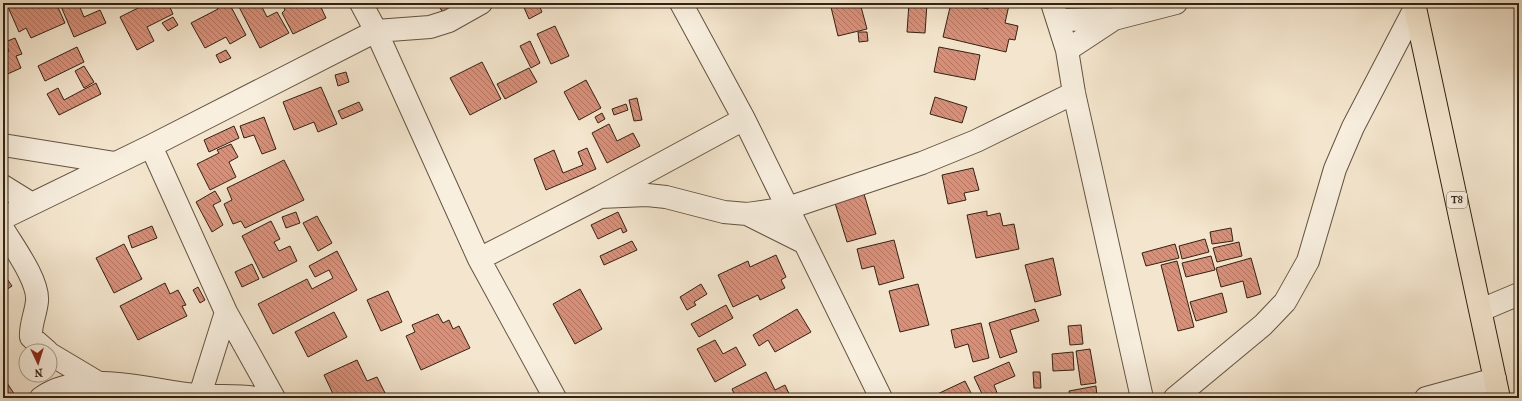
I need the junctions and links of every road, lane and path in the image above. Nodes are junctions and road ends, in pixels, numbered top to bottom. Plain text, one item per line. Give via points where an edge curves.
1 (361, 3) edge
2 (481, 3) edge
3 (681, 3) edge
4 (1176, 3) edge
5 (1414, 5) edge
6 (1055, 12) edge
7 (1114, 19) junction
8 (376, 31) junction
9 (1067, 50) junction
10 (1074, 93) junction
11 (744, 119) junction
12 (3, 145) edge
13 (151, 146) junction
14 (115, 163) junction
15 (3, 186) edge
16 (600, 197) junction
17 (32, 204) junction
18 (788, 208) junction
19 (747, 214) junction
20 (3, 218) edge
21 (3, 229) edge
22 (805, 243) junction
23 (479, 259) junction
24 (1519, 294) edge
25 (1481, 310) junction
26 (226, 312) junction
27 (37, 343) edge
28 (58, 359) edge
29 (97, 382) junction
30 (1497, 388) edge
31 (199, 397) edge
32 (41, 398) edge
33 (256, 398) edge
34 (274, 398) edge
35 (555, 398) edge
36 (881, 398) edge
37 (1142, 398) edge
38 (1175, 398) edge
39 (1426, 398) edge

1 - 8 street
2 - 8 street via 449,21 430,27
3 - 11 street
4 - 7 street
5 - 25 highway, T8
5 - 38 street via 1353,127 1335,169 1308,261 1285,302 1263,325
6 - 7 street
6 - 9 street
7 - 9 street
8 - 13 street
8 - 23 street
9 - 10 street
10 - 18 street via 922,163
10 - 37 street
11 - 16 street
11 - 18 street
12 - 14 street
13 - 14 street
13 - 26 street
14 - 17 street
15 - 17 street
16 - 19 street via 666,197 724,212
16 - 23 street
17 - 20 street
18 - 19 street
18 - 22 street
19 - 22 street
21 - 27 street via 36,289 37,300 31,337
22 - 36 street
23 - 35 street
24 - 25 street
25 - 30 highway, T8
26 - 31 street
26 - 34 street
28 - 29 street
29 - 31 street
29 - 32 street via 64,386
30 - 39 street
31 - 33 street via 226,395

